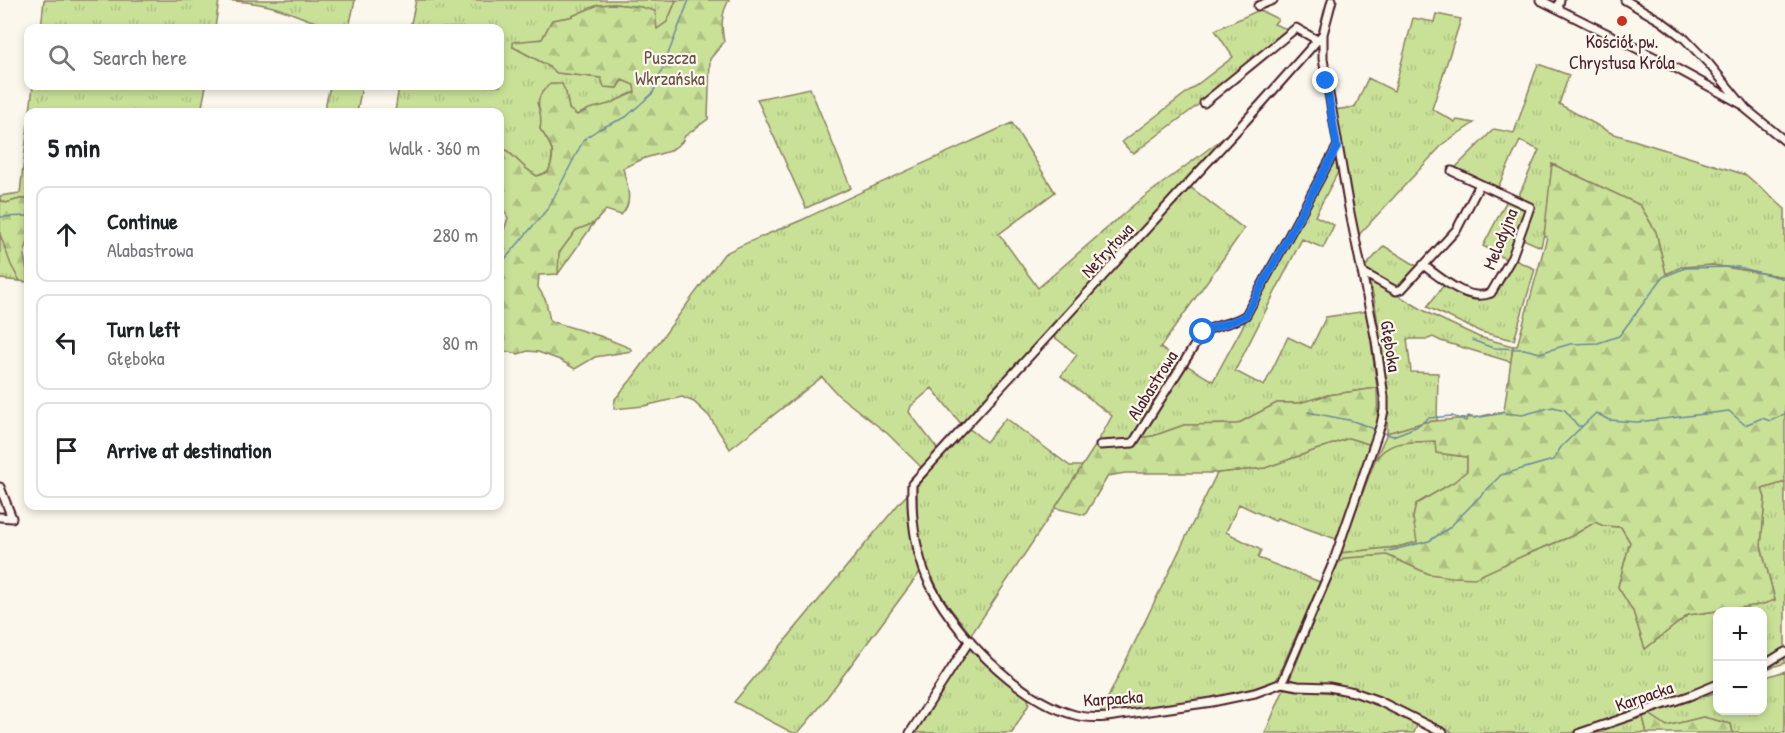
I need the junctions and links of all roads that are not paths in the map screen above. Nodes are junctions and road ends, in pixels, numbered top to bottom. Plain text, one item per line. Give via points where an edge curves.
1 (1273, 0) edge
2 (1332, 0) edge
3 (1540, 0) edge
4 (1560, 0) edge
5 (1626, 0) edge
6 (1258, 6) dead end
7 (1558, 9) junction
8 (1320, 37) junction
9 (1718, 74) junction
10 (1708, 85) junction
11 (1204, 103) dead end
12 (1741, 104) junction
13 (1785, 141) edge
14 (1337, 147) junction
15 (1452, 171) dead end
16 (1480, 184) junction
17 (1423, 265) junction
18 (1362, 272) junction
19 (1100, 445) dead end
20 (912, 484) joint
21 (0, 487) edge
22 (0, 517) edge
23 (970, 640) junction
24 (1785, 652) edge
25 (1767, 663) edge
26 (1282, 683) junction
27 (1713, 686) edge
28 (910, 733) edge
29 (1443, 733) edge
30 (1580, 733) edge

1 - 6 street
2 - 8 street, Głęboka
3 - 7 street
4 - 7 street
5 - 9 street via 1681,35
7 - 10 street
8 - 11 street via 1296,28
8 - 14 street, Głęboka
8 - 20 street, Nefrytowa
9 - 10 street
9 - 12 street
10 - 12 street
12 - 13 street
14 - 18 street, Głęboka
14 - 19 street, Alabastrowa via 1246,315 1203,332 1133,443
15 - 16 street, Melodyjna
16 - 17 street via 1457,229
16 - 17 street, Melodyjna via 1530,207 1512,257 1491,293 1474,295
17 - 18 street via 1396,291
18 - 26 street, Głęboka via 1384,397 1382,424 1333,563
20 - 23 street, Karpacka via 912,521 924,571 944,609
21 - 22 street via 12,518
23 - 26 street, Karpacka via 1003,674 1028,692 1055,708 1091,718 1212,702
23 - 28 street
24 - 25 street
26 - 29 street, Karpacka via 1354,692
27 - 30 street, Karpacka

